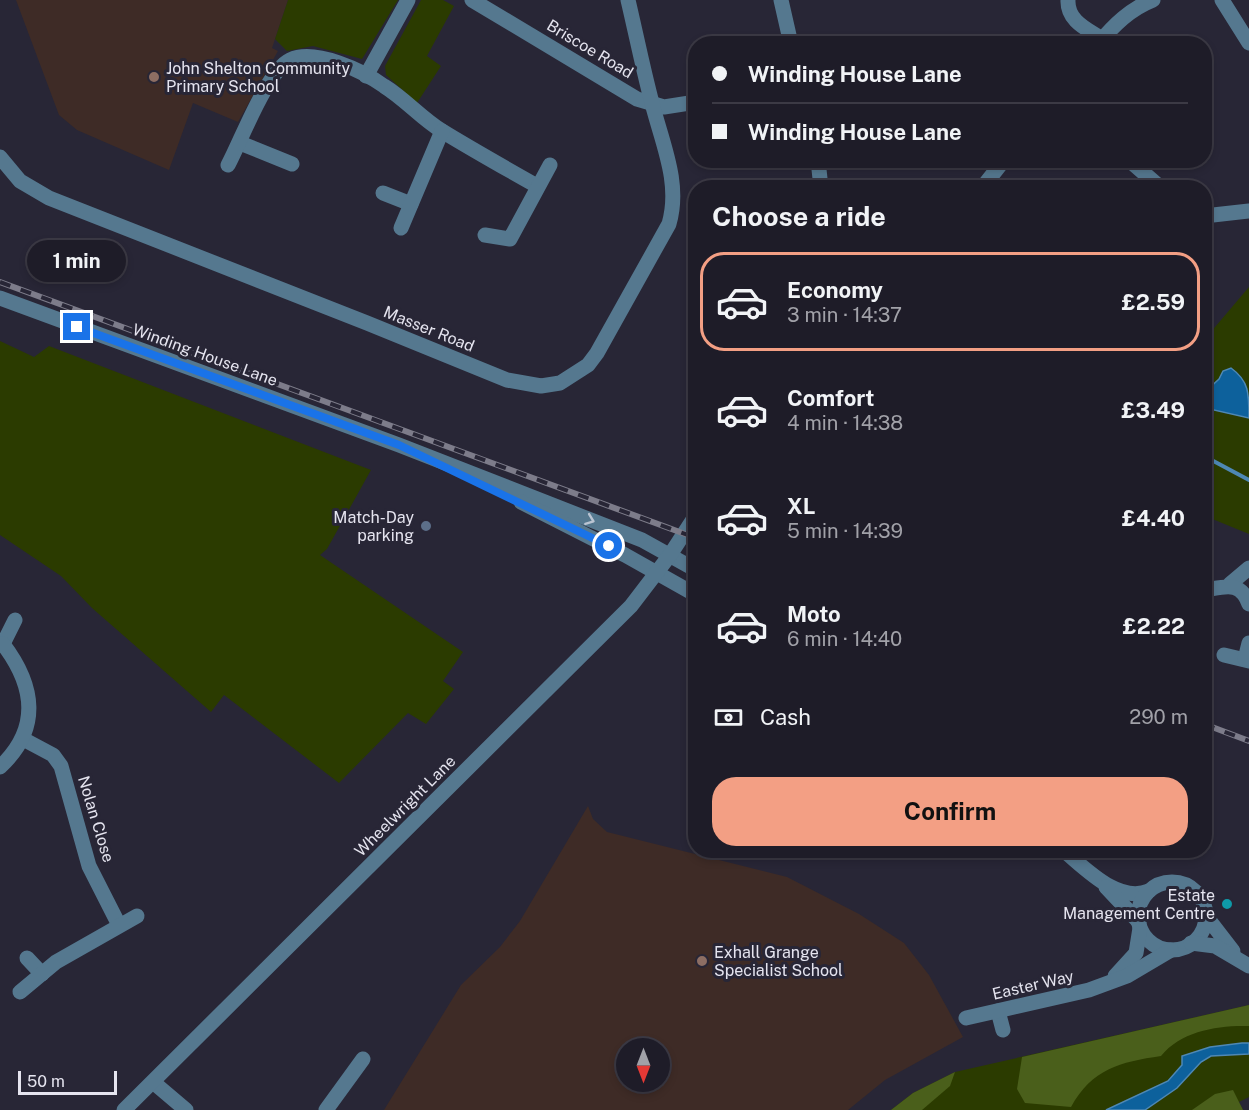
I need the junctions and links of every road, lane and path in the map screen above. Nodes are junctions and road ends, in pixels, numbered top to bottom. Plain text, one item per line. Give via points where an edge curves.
1 (408, 0) edge
2 (472, 0) edge
3 (628, 0) edge
4 (781, 0) edge
5 (1068, 0) edge
6 (1153, 0) edge
7 (1222, 0) edge
8 (789, 36) edge
9 (1094, 36) edge
10 (1105, 36) edge
11 (1249, 43) edge
12 (366, 76) junction
13 (688, 103) edge
14 (652, 104) junction
15 (442, 131) junction
16 (240, 143) junction
17 (0, 157) edge
18 (228, 165) dead end
19 (292, 165) dead end
20 (550, 165) dead end
21 (998, 168) edge
22 (1138, 168) edge
23 (988, 180) edge
24 (1152, 180) edge
25 (537, 186) junction
26 (383, 193) dead end
27 (411, 204) junction
28 (1249, 210) edge
29 (1212, 215) edge
30 (401, 228) dead end
31 (485, 235) dead end
32 (0, 298) edge
33 (399, 445) junction
34 (688, 527) edge
35 (670, 555) junction
36 (688, 565) edge
37 (1249, 568) edge
38 (657, 572) junction
39 (1230, 584) junction
40 (1212, 588) edge
41 (688, 590) edge
42 (1249, 604) edge
43 (15, 620) dead end
44 (1249, 643) edge
45 (2, 644) edge
46 (1224, 655) dead end
47 (1247, 660) edge
48 (23, 739) junction
49 (0, 767) edge
50 (1073, 858) edge
51 (1098, 879) junction
52 (1149, 891) junction
53 (137, 915) dead end
54 (1206, 916) junction
55 (119, 925) junction
56 (1140, 925) junction
57 (1191, 943) junction
58 (1171, 950) junction
59 (27, 958) dead end
60 (1246, 964) edge
61 (42, 974) junction
62 (1106, 984) junction
63 (20, 992) dead end
64 (998, 1011) junction
65 (966, 1018) dead end
66 (1003, 1030) dead end
67 (353, 1062) dead end
68 (153, 1082) junction
69 (124, 1110) edge
70 (186, 1110) edge
71 (326, 1110) edge

1 - 12 street
2 - 14 street, Briscoe Road via 637,99
3 - 14 street, Masser Road
4 - 8 street
5 - 9 street via 1070,15
6 - 10 street via 1135,9
7 - 11 street
12 - 15 street via 385,86
12 - 16 street via 320,57 289,60 270,79
13 - 14 street, Briscoe Road
14 - 17 street, Masser Road via 674,193 669,224 588,365 560,383 541,386 507,380 49,198 20,181
15 - 25 street
15 - 27 street
16 - 18 street
16 - 19 street
20 - 25 street
21 - 23 street
22 - 24 street
25 - 31 street via 510,239
26 - 27 street
27 - 30 street
28 - 29 street
32 - 33 street, Winding House Lane
33 -> 35 street, Winding House Lane via 642,540
33 - 38 street, Winding House Lane
34 - 35 street, Wheelwright Lane
35 - 36 street, Winding House Lane
35 - 38 street, Wheelwright Lane
37 - 39 street
38 - 41 street, Winding House Lane
38 - 68 street, Wheelwright Lane via 631,606 566,673
39 - 40 street
39 - 42 street via 1238,588
43 - 45 street
44 - 47 street
45 - 48 street via 24,676 28,721
46 - 47 street
48 - 49 street
48 - 55 street, Nolan Close via 52,755 61,766 89,866
50 - 51 street
51 - 52 street via 1126,893
51 - 56 street
52 - 54 street via 1168,882 1183,884 1200,897
52 - 56 street via 1139,909
53 - 55 street
54 - 57 street via 1203,930
54 - 60 street
55 - 61 street
56 - 58 street via 1154,945
56 - 62 street, Easter Way via 1136,953
57 - 58 street
57 - 60 street via 1215,946
58 - 62 street, Easter Way
59 - 61 street
61 - 63 street
62 - 64 street, Easter Way
64 - 65 street, Easter Way
64 - 66 street
67 - 71 street
68 - 69 street, Wheelwright Lane
68 - 70 street

